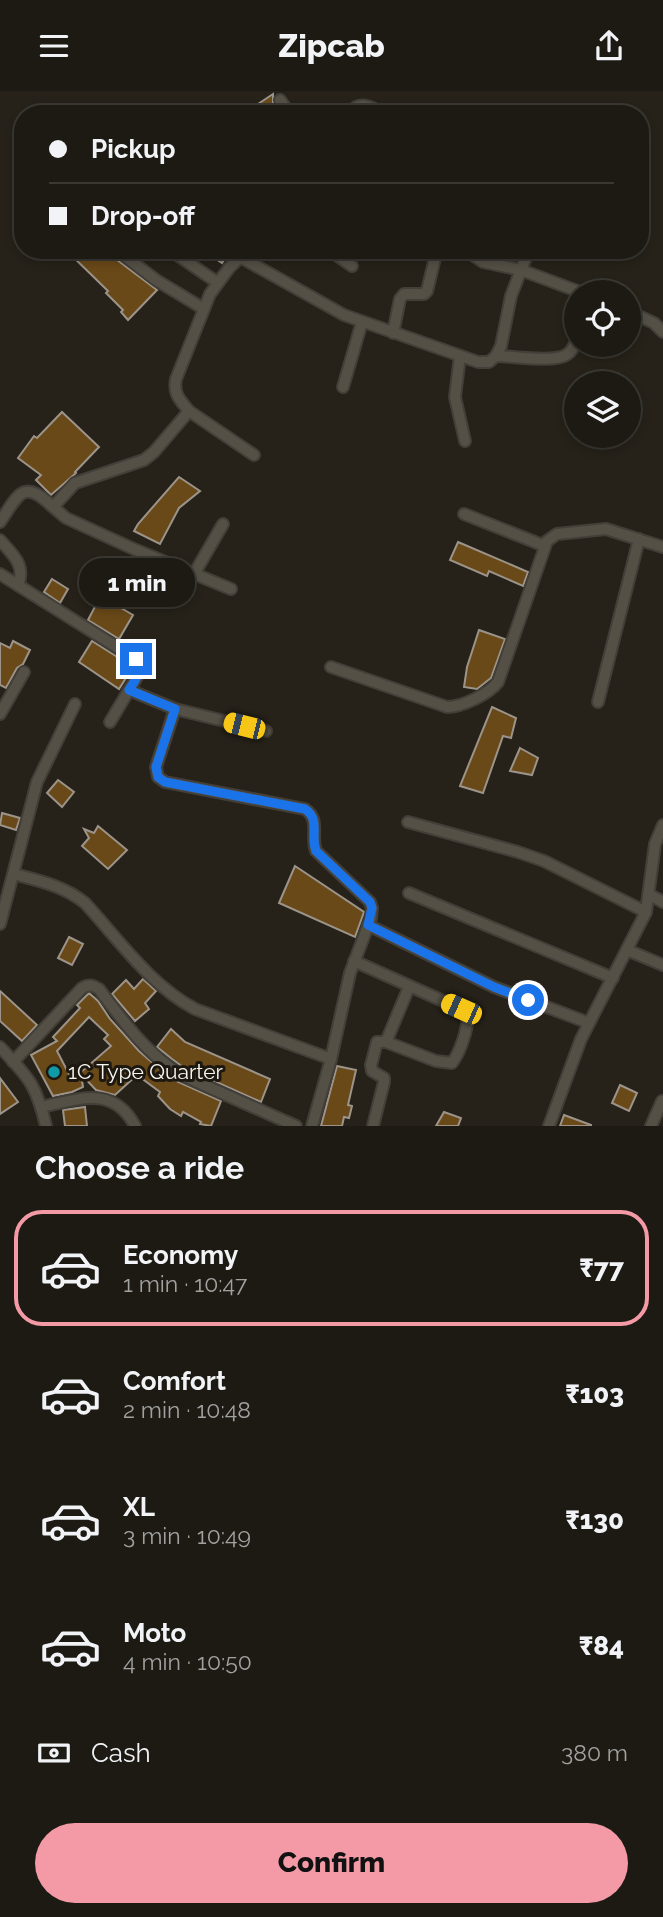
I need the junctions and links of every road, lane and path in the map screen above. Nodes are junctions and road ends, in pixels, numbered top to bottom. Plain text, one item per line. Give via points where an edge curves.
1 (281, 100) dead end
2 (284, 105) edge
3 (129, 259) edge
4 (183, 259) edge
5 (239, 259) edge
6 (252, 259) edge
7 (343, 259) edge
8 (435, 259) edge
9 (478, 259) edge
10 (525, 259) edge
11 (352, 265) dead end
12 (521, 270) junction
13 (218, 283) junction
14 (564, 286) edge
15 (204, 309) junction
16 (641, 317) edge
17 (362, 322) junction
18 (663, 332) edge
19 (393, 333) junction
20 (460, 356) junction
21 (496, 356) junction
22 (564, 356) edge
23 (343, 387) dead end
24 (190, 411) junction
25 (465, 441) dead end
26 (254, 455) dead end
27 (53, 507) junction
28 (464, 514) dead end
29 (0, 522) edge
30 (223, 524) dead end
31 (639, 539) junction
32 (0, 540) edge
33 (545, 546) junction
34 (663, 547) edge
35 (0, 574) edge
36 (194, 574) junction
37 (19, 585) junction
38 (232, 589) dead end
39 (331, 667) dead end
40 (24, 672) dead end
41 (129, 690) junction
42 (598, 702) dead end
43 (75, 704) dead end
44 (175, 709) junction
45 (0, 714) edge
46 (110, 722) dead end
47 (266, 731) dead end
48 (408, 822) dead end
49 (663, 825) edge
50 (14, 874) junction
51 (409, 893) dead end
52 (650, 895) junction
53 (663, 901) edge
54 (646, 912) junction
55 (0, 924) edge
56 (368, 925) junction
57 (627, 950) junction
58 (354, 961) junction
59 (663, 964) edge
60 (613, 978) junction
61 (409, 986) junction
62 (589, 1023) junction
63 (386, 1042) junction
64 (0, 1047) edge
65 (331, 1059) junction
66 (13, 1062) junction
67 (662, 1101) edge
68 (41, 1107) junction
69 (46, 1126) edge
70 (135, 1126) edge
71 (296, 1126) edge
72 (312, 1126) edge
73 (373, 1126) edge
74 (549, 1126) edge
75 (651, 1126) edge

1 - 2 street
3 - 15 street
4 - 13 street
5 - 13 street
6 - 17 street
7 - 11 street
8 - 19 street via 427,291 404,294 400,299
9 - 12 street
10 - 12 street
12 - 14 street
12 - 21 street
13 - 15 street
15 - 24 street via 174,389
16 - 18 street
17 - 19 street
17 - 23 street
19 - 20 street
20 - 21 street via 478,362
20 - 25 street via 455,397
21 - 22 street
24 - 26 street
24 - 27 street via 144,460 75,483
27 - 29 street via 33,490 27,491 18,495
27 - 36 street via 66,518
28 - 33 street
30 - 36 street
31 - 33 street via 598,530 557,534
31 - 34 street
31 - 42 street
32 - 37 street via 20,562
33 - 39 street via 500,677 490,691 447,707
35 - 37 street
36 - 38 street
37 - 41 street via 136,659 140,673
40 - 45 street
41 - 44 street
41 - 46 street
43 - 50 street via 37,782
44 - 47 street
44 - 56 street via 156,767 158,777 305,809 315,822 316,851 370,902
48 - 54 street via 544,861
49 - 52 street via 653,854
50 - 55 street
50 - 65 street via 72,892 163,989 179,1000
51 - 60 street
52 - 53 street
52 - 54 street
54 - 57 street
56 - 58 street
56 - 62 street via 494,987
57 - 59 street
57 - 60 street
58 - 61 street
58 - 65 street
60 - 62 street
61 - 63 street
61 - 63 street via 467,1014 456,1057 452,1063 444,1063
62 - 74 street
63 - 73 street via 375,1045 371,1065 372,1071 384,1078
64 - 66 street
65 - 72 street
66 - 68 street via 30,1079
66 - 71 street via 82,988 93,986 164,1065
67 - 75 street
68 - 69 street
68 - 70 street via 107,1099

